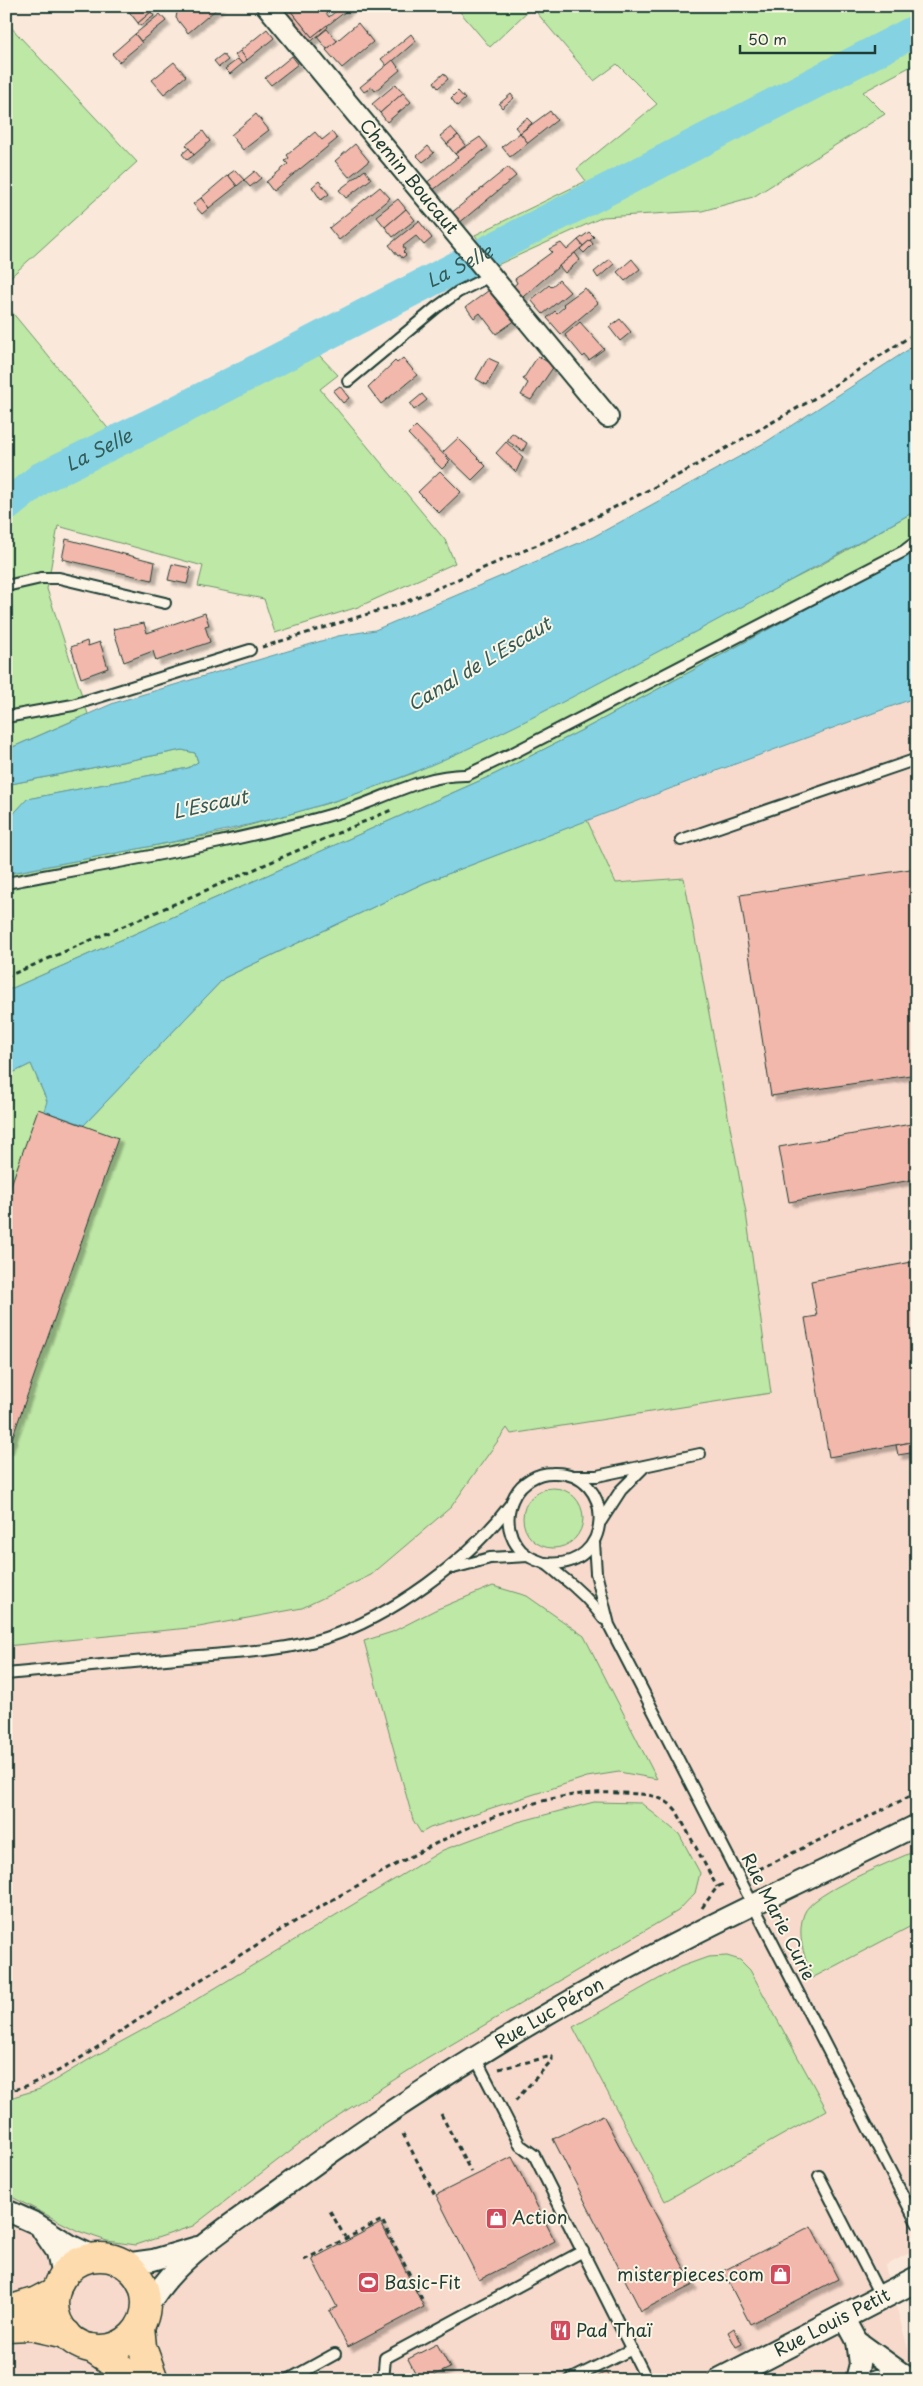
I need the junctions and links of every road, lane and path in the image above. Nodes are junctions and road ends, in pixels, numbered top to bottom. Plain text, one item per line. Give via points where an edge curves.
1 (267, 6) edge
2 (490, 276) junction
3 (917, 332) edge
4 (348, 381) dead end
5 (608, 417) dead end
6 (917, 541) edge
7 (6, 586) edge
8 (165, 603) dead end
9 (250, 650) joint
10 (6, 716) edge
11 (917, 759) edge
12 (395, 808) dead end
13 (681, 840) dead end
14 (6, 883) edge
15 (6, 977) edge
16 (700, 1454) dead end
17 (644, 1468) junction
18 (571, 1476) junction
19 (510, 1505) junction
20 (600, 1522) junction
21 (594, 1542) junction
22 (528, 1556) junction
23 (545, 1563) junction
24 (443, 1572) junction
25 (609, 1625) junction
26 (6, 1674) edge
27 (917, 1793) edge
28 (917, 1825) edge
29 (740, 1878) junction
30 (717, 1887) junction
31 (753, 1905) junction
32 (706, 1929) junction
33 (476, 2057) junction
34 (499, 2069) dead end
35 (6, 2092) edge
36 (515, 2101) dead end
37 (441, 2114) dead end
38 (403, 2134) dead end
39 (471, 2172) dead end
40 (819, 2176) dead end
41 (435, 2194) dead end
42 (6, 2210) edge
43 (330, 2211) dead end
44 (35, 2223) junction
45 (917, 2223) edge
46 (345, 2237) junction
47 (206, 2244) junction
48 (583, 2251) junction
49 (95, 2257) junction
50 (304, 2260) dead end
51 (124, 2264) junction
52 (917, 2279) edge
53 (59, 2284) junction
54 (881, 2297) junction
55 (422, 2299) dead end
56 (6, 2311) edge
57 (844, 2317) junction
58 (143, 2318) junction
59 (6, 2327) edge
60 (67, 2334) junction
61 (856, 2341) junction
62 (92, 2348) junction
63 (632, 2349) junction
64 (335, 2354) dead end
65 (908, 2378) edge
66 (134, 2380) edge
67 (154, 2380) edge
68 (288, 2380) edge
69 (383, 2380) edge
70 (570, 2380) edge
71 (647, 2380) edge
72 (721, 2380) edge
73 (856, 2380) edge
74 (862, 2380) edge

1 - 2 street, Chemin Boucaut
2 - 4 lane via 437,306
2 - 5 street, Chemin Boucaut
3 - 9 path via 810,402 684,472 560,535 403,602
6 - 14 lane via 904,551 722,646 467,775 439,776 337,814 207,844
7 - 8 lane via 41,578 59,578
9 - 10 lane via 73,705
11 - 13 lane
12 - 15 path
16 - 17 lane
17 - 18 lane via 598,1476
17 - 20 lane via 621,1490
18 - 19 lane via 549,1473 534,1477 517,1492
18 - 20 lane via 584,1483 594,1495
19 - 22 lane via 511,1533
19 - 24 lane via 484,1537
20 - 21 lane
21 - 23 lane via 573,1560
21 - 25 lane, Rue Marie Curie via 599,1586
22 - 23 lane
22 - 24 lane via 476,1560
23 - 25 lane, Rue Marie Curie via 582,1595
24 - 26 lane via 372,1617 341,1632 305,1643
25 - 29 lane, Rue Marie Curie
27 - 29 path
28 - 31 street, Rue Luc Péron
29 - 30 path
29 - 31 lane, Rue Marie Curie
30 - 32 path via 696,1912
30 - 35 path via 676,1810 656,1796 592,1793 528,1805 479,1822 437,1842 323,1904 49,2077
31 - 32 street, Rue Luc Péron
31 - 45 lane, Rue Marie Curie
32 - 33 street, Rue Luc Péron via 624,1971
33 - 47 street, Rue Luc Péron via 344,2142
33 - 48 lane via 520,2145 534,2155
34 - 36 path via 552,2056 552,2060
37 - 39 path
38 - 41 path
40 - 54 lane
42 - 44 street
43 - 46 path
44 - 49 street
44 - 53 street via 57,2252
46 - 50 path
46 - 55 path via 382,2220
47 - 51 street, Rue Luc Péron via 153,2260
47 - 58 street, Rue Luc Péron via 161,2285
48 - 63 lane
48 - 69 lane via 385,2358
49 - 51 main road
49 - 53 main road via 76,2264
51 - 58 main road via 142,2284 146,2297
52 - 54 street, Rue Louis Petit
53 - 56 main road via 37,2301
53 - 60 main road via 56,2314
54 - 57 street, Rue Louis Petit
57 - 61 street
57 - 72 street, Rue Louis Petit
58 - 62 main road via 132,2336 122,2343 104,2349
58 - 67 main road via 142,2348
59 - 60 main road via 31,2326
60 - 62 main road
61 - 65 street
61 - 73 street via 860,2364
62 - 66 main road
63 - 70 lane
63 - 71 lane
64 - 68 lane
65 - 74 lane via 886,2374

